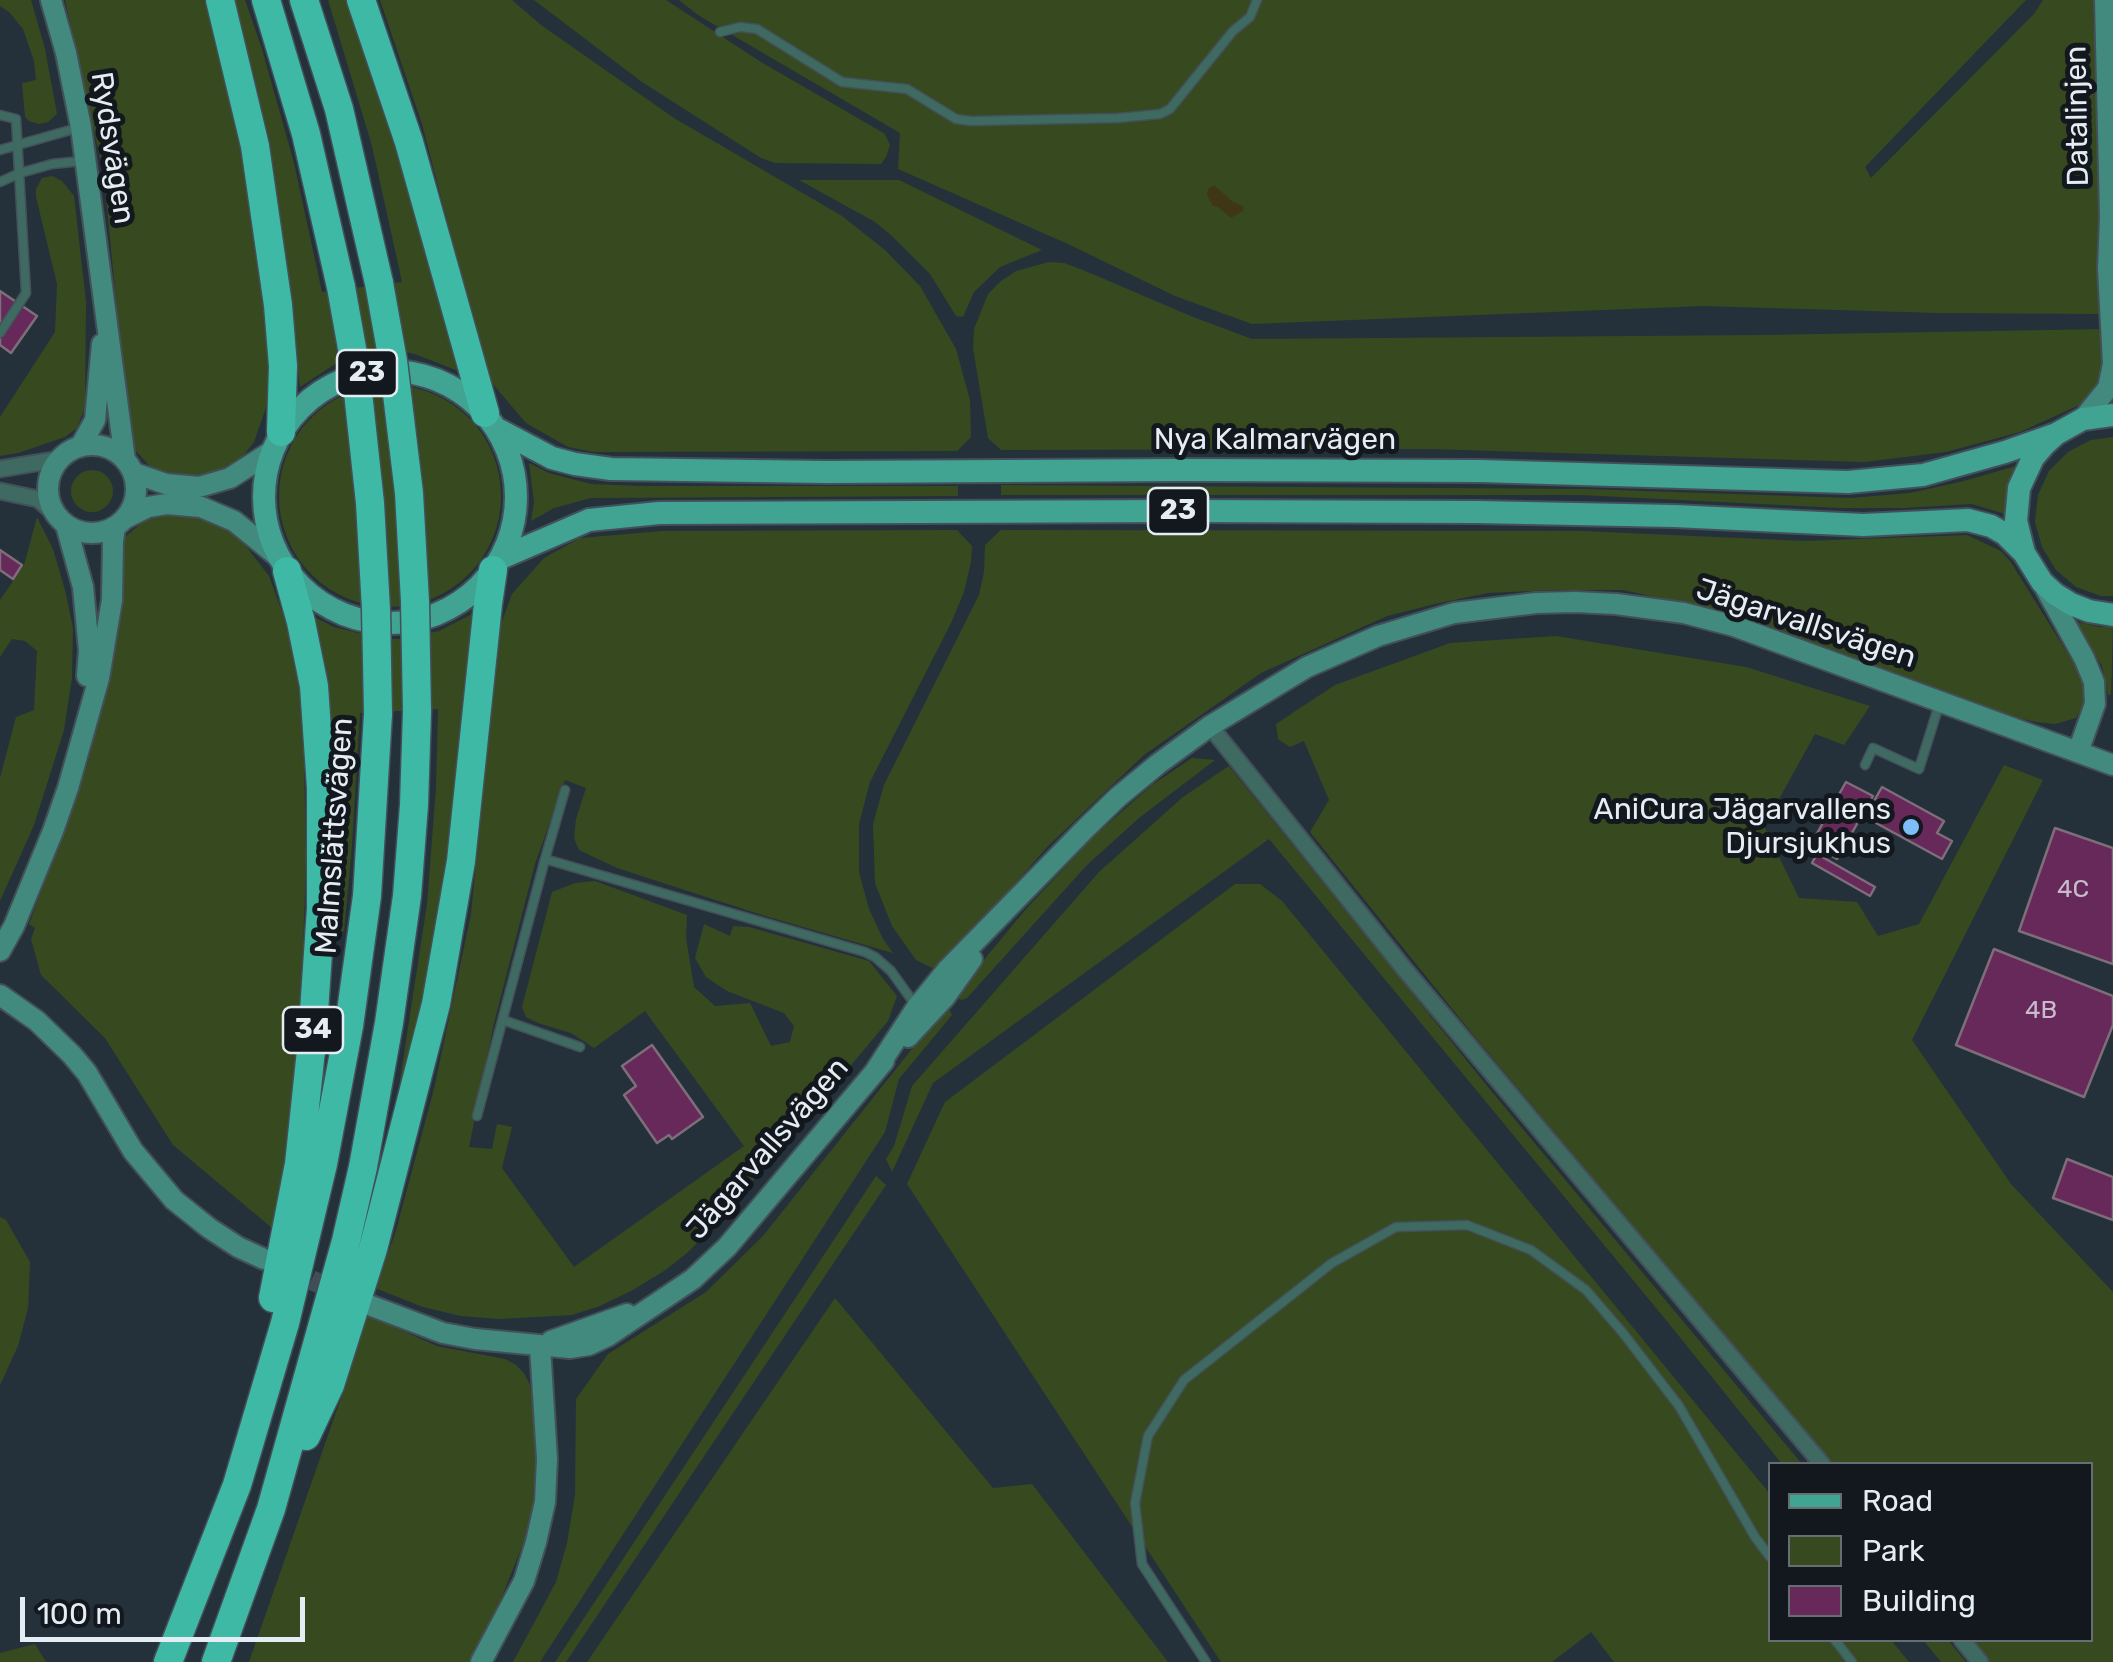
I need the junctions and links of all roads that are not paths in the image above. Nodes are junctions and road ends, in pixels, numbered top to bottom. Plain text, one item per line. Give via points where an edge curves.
1 (51, 0) edge
2 (220, 0) edge
3 (266, 0) edge
4 (304, 0) edge
5 (361, 0) edge
6 (1257, 0) edge
7 (2106, 4) edge
8 (720, 32) dead end
9 (0, 115) edge
10 (81, 128) junction
11 (19, 144) junction
12 (0, 150) edge
13 (86, 160) junction
14 (20, 173) junction
15 (0, 182) edge
16 (2112, 223) edge
17 (105, 307) junction
18 (0, 333) edge
19 (2113, 414) edge
20 (2084, 420) junction
21 (491, 421) junction
22 (2056, 434) junction
23 (276, 442) junction
24 (80, 446) junction
25 (60, 458) junction
26 (130, 467) junction
27 (0, 469) edge
28 (0, 492) edge
29 (61, 519) junction
30 (121, 522) junction
31 (2024, 553) junction
32 (282, 564) junction
33 (497, 564) junction
34 (2042, 582) junction
35 (2113, 614) edge
36 (1940, 701) junction
37 (1210, 726) junction
38 (83, 733) junction
39 (2078, 752) junction
40 (1865, 765) dead end
41 (2113, 765) edge
42 (566, 790) dead end
43 (546, 859) junction
44 (0, 951) edge
45 (0, 995) edge
46 (921, 1013) junction
47 (503, 1020) junction
48 (580, 1047) dead end
49 (478, 1116) dead end
50 (264, 1259) tunnel mouth
51 (370, 1306) tunnel mouth
52 (540, 1346) junction
53 (1820, 1462) edge
54 (236, 1485) junction
55 (271, 1509) junction
56 (1768, 1554) edge
57 (1837, 1642) edge
58 (1964, 1642) edge
59 (168, 1662) edge
60 (216, 1662) edge
61 (481, 1662) edge
62 (1206, 1662) edge
63 (1852, 1662) edge
64 (1980, 1662) edge

1 - 10 street, Rydsvägen
2 - 23 highway via 256,146 278,305 283,366
3 - 54 highway, Malmslättsvägen, bridge via 306,134 355,366 370,503 378,714 367,896 349,1026 308,1232
4 - 55 highway, bridge via 339,109 393,362 409,493 417,712 407,896 389,1023 346,1241
5 - 21 highway
6 - 8 lane via 1250,17 1170,110 1118,118 956,119 906,89 842,82 758,28
7 - 16 street, Datalinjen
9 - 11 lane via 16,119
10 - 11 lane
10 - 13 street, Rydsvägen
11 - 12 lane
11 - 14 lane
13 - 14 lane
13 - 17 street, Rydsvägen
14 - 15 lane
14 - 18 lane via 26,293
16 - 20 street, Datalinjen via 2112,376
17 - 24 street, Rydsvägen via 95,420
17 - 26 street, Rydsvägen
19 - 20 main road, 23
20 - 22 main road, 23
21 - 22 main road, Nya Kalmarvägen / 23 via 552,458 612,470 1480,471 1848,482 1923,475
21 - 23 main road, Nya Kalmarvägen / 23 via 436,379 378,371 322,390
21 - 33 main road via 511,460 516,493 513,526
22 - 31 main road, 23 via 2033,458 2020,488 2016,521
23 - 26 street via 230,478 199,487 166,484
23 - 32 main road via 263,504
24 - 25 street
24 - 26 street via 113,450
25 - 27 street
25 - 29 street via 48,482
26 - 30 street via 136,496
28 - 29 street via 38,498
29 - 30 street via 89,534
29 - 38 street via 88,619
30 - 32 street via 148,507 201,507 234,521
30 - 38 street via 112,541 112,600 100,678
31 - 33 main road, 23 via 2005,534 1968,520 1863,525 1517,512 642,514 589,520
31 - 34 main road, 23
32 - 33 main road, 23 via 318,602 380,624 444,612 480,587
32 - 54 highway, 34 via 314,686 321,909 299,1164
33 - 55 highway via 461,861 436,1004 373,1250 330,1385
34 - 35 main road, 23 via 2071,604
34 - 39 street via 2094,682 2096,704
36 - 37 street, Jägarvallsvägen via 1684,613 1536,603 1454,613 1378,636 1307,667
36 - 39 street, Jägarvallsvägen
36 - 40 lane via 1918,769 1873,748
37 - 46 street, Jägarvallsvägen via 1118,797 1040,874 945,997
37 - 53 street via 1406,971
38 - 44 street via 53,831
39 - 41 street, Jägarvallsvägen
42 - 43 lane
43 - 46 lane via 865,952 891,971
43 - 47 lane
45 - 50 street via 72,1054 132,1151 174,1200
46 - 52 street, Jägarvallsvägen via 693,1279 589,1346
47 - 48 lane
47 - 49 lane
51 - 52 street, Jägarvallsvägen via 443,1333
52 - 61 street via 545,1502 524,1581
54 - 59 highway, Malmslättsvägen / 34
55 - 60 highway
56 - 62 lane via 1679,1406 1586,1290 1532,1250 1468,1226 1396,1227 1332,1263 1184,1380 1148,1436 1135,1503 1142,1564
57 - 63 lane
58 - 64 street

